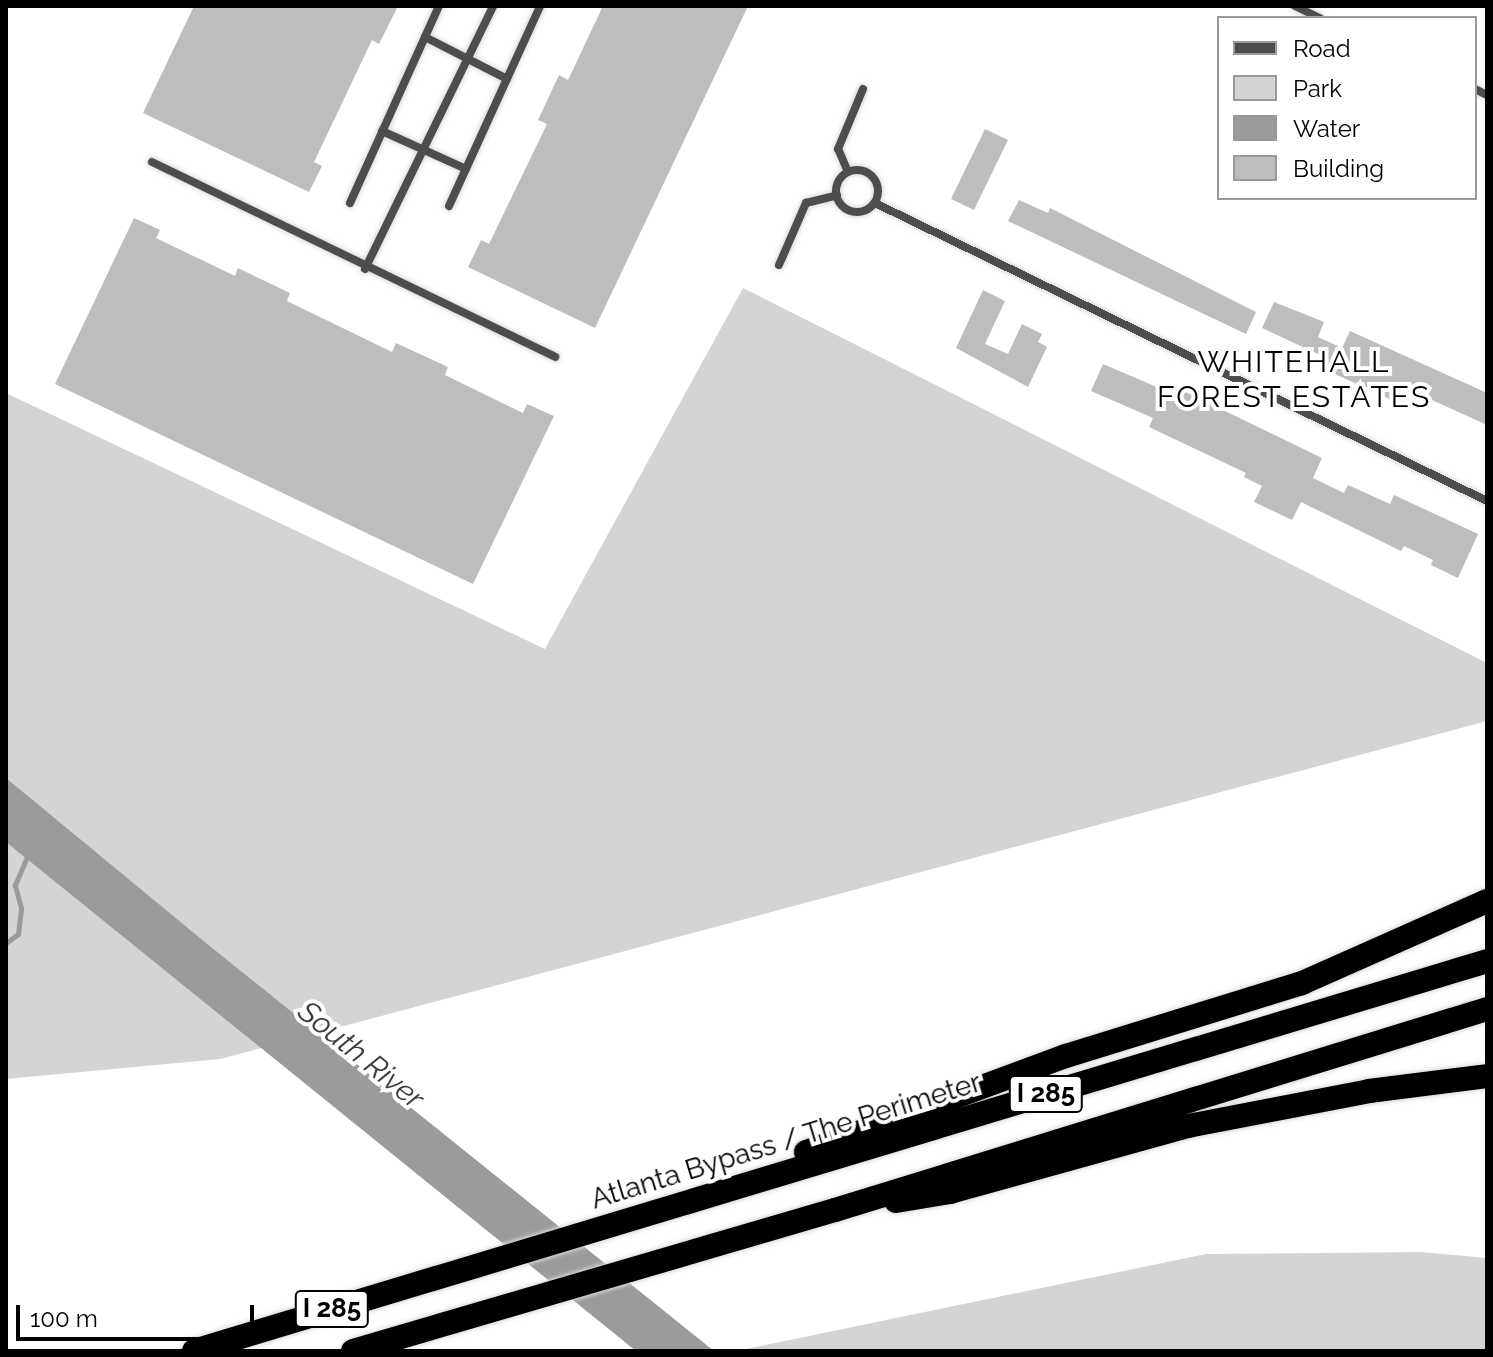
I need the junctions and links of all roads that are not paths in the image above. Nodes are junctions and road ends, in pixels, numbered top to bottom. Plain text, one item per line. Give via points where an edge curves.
1 (439, 6) edge
2 (493, 6) edge
3 (540, 6) edge
4 (1295, 6) edge
5 (1316, 16) edge
6 (425, 37) junction
7 (468, 59) junction
8 (507, 79) junction
9 (863, 89) dead end
10 (382, 131) junction
11 (423, 150) junction
12 (152, 162) dead end
13 (466, 169) junction
14 (848, 172) junction
15 (837, 195) junction
16 (350, 203) dead end
17 (875, 203) junction
18 (449, 206) dead end
19 (779, 265) dead end
20 (365, 269) junction
21 (555, 357) dead end
22 (1487, 501) edge
23 (1487, 901) edge
24 (1487, 961) edge
25 (1487, 1009) edge
26 (1487, 1076) edge
27 (835, 1210) junction
28 (605, 1227) junction
29 (194, 1351) edge
30 (353, 1351) edge

1 - 6 street
2 - 7 street
3 - 8 street
4 - 5 street
6 - 7 street
6 - 10 street
7 - 8 street
7 - 11 street
8 - 13 street
9 - 14 street via 838,149
10 - 11 street
10 - 16 street
11 - 13 street
11 - 20 street
12 - 20 street
13 - 18 street
14 - 15 street via 838,181
14 - 17 street via 862,170 874,177 879,190
15 - 17 street via 850,211 864,211
15 - 19 street via 806,203
17 - 22 street
20 - 21 street
23 - 28 highway via 1302,983 1066,1056
24 - 28 highway, Atlanta Bypass / The Perimeter / I 285
25 - 27 highway, I 285
26 - 27 highway via 1369,1091 1188,1126 950,1192
27 - 30 highway, I 285
28 - 29 highway, Atlanta Bypass / The Perimeter / I 285

